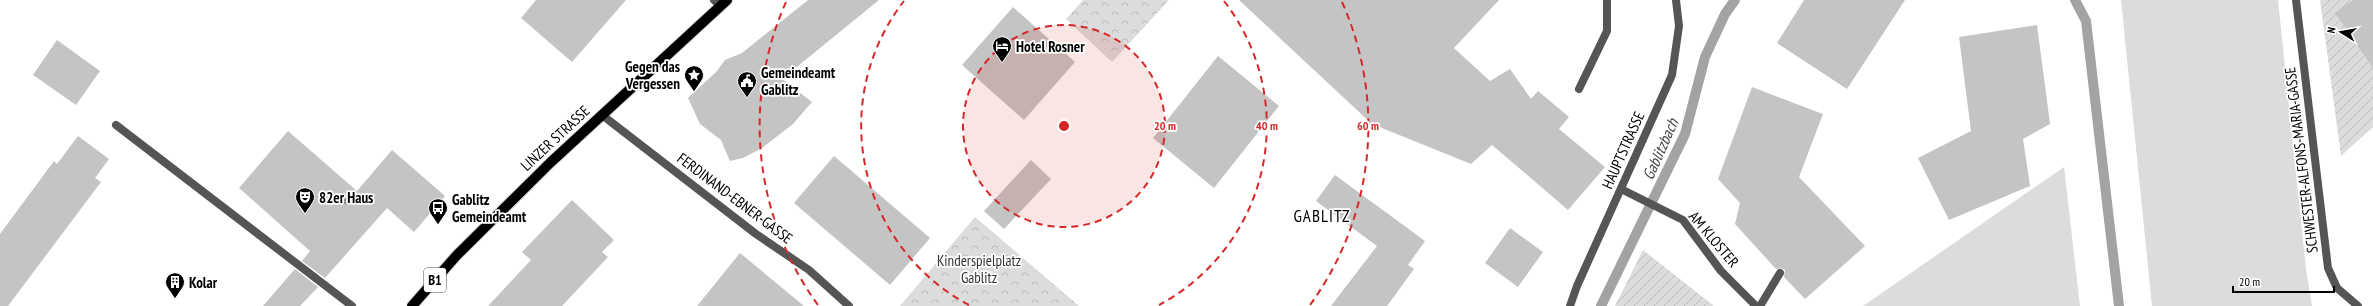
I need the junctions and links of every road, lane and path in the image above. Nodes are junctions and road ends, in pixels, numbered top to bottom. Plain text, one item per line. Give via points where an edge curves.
1 (1607, 0) edge
2 (1676, 0) edge
3 (2296, 0) edge
4 (720, 2) edge
5 (1579, 89) dead end
6 (602, 115) junction
7 (116, 125) dead end
8 (1621, 189) junction
9 (1780, 272) dead end
10 (352, 306) edge
11 (412, 306) edge
12 (849, 306) edge
13 (1570, 306) edge
14 (1756, 306) edge
15 (1760, 306) edge
16 (2358, 306) edge

1 - 5 street via 1607,31
2 - 8 street, HAUPTSTRASSE via 1679,26 1672,75
3 - 16 street, SCHWESTER-ALFONS-MARIA-GASSE via 2328,268 2337,288
4 - 6 main road, LINZER STRASSE / B1
6 - 11 main road, LINZER STRASSE / B1 via 458,255
6 - 12 street, FERDINAND-EBNER-GASSE via 756,234 809,270
7 - 10 street
8 - 13 street, HAUPTSTRASSE
8 - 14 street, AM KLOSTER via 1683,220 1721,271
9 - 15 street

